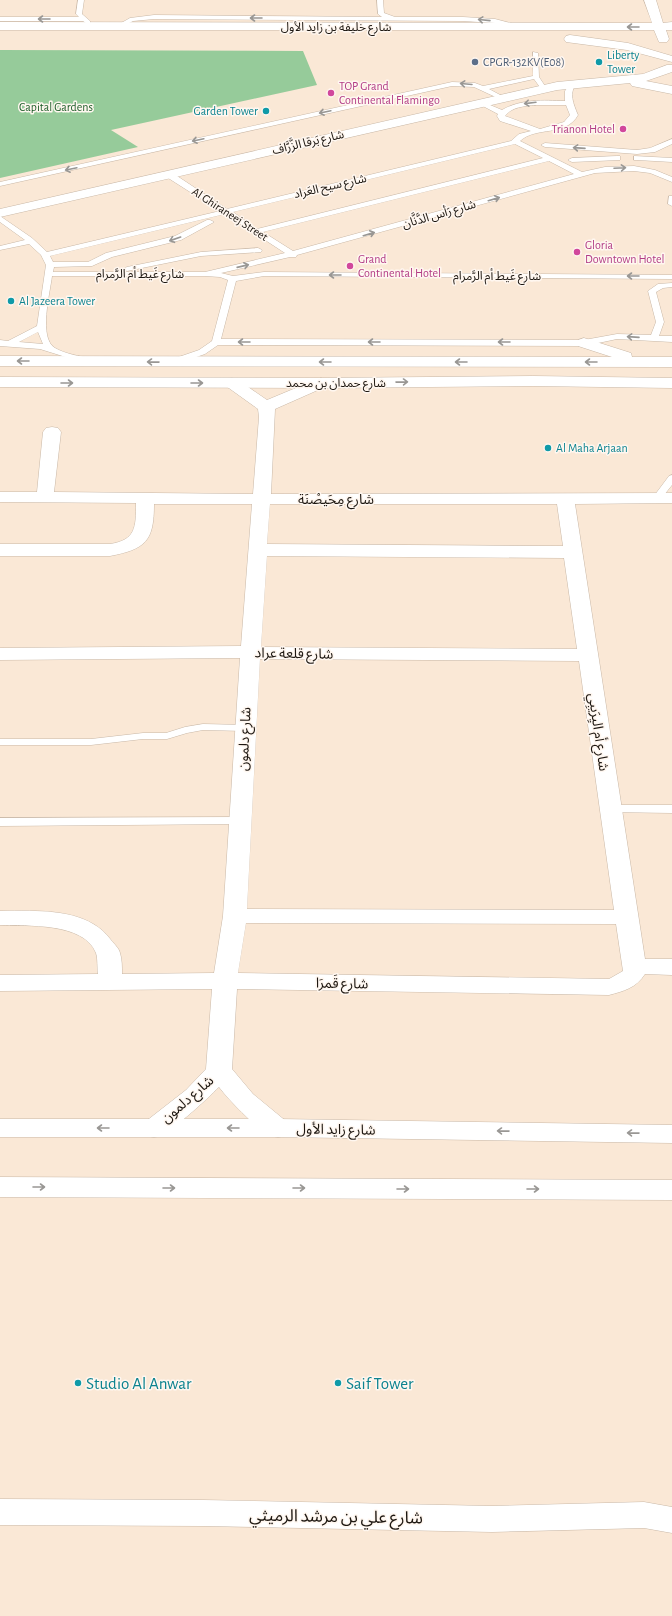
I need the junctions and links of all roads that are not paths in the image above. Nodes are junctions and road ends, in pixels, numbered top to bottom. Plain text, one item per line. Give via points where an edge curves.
1 (81, 0) edge
2 (380, 0) edge
3 (650, 0) edge
4 (0, 19) edge
5 (83, 19) junction
6 (394, 19) junction
7 (0, 26) edge
8 (99, 26) junction
9 (119, 26) junction
10 (658, 26) junction
11 (672, 26) edge
12 (522, 27) junction
13 (236, 38) dead end
14 (561, 38) junction
15 (637, 38) dead end
16 (650, 38) dead end
17 (668, 38) edge
18 (534, 53) dead end
19 (671, 66) edge
20 (536, 77) junction
21 (617, 81) junction
22 (573, 83) junction
23 (483, 88) junction
24 (544, 89) junction
25 (672, 90) edge
26 (502, 98) junction
27 (481, 103) junction
28 (569, 103) junction
29 (502, 113) junction
30 (539, 131) junction
31 (672, 141) edge
32 (516, 142) junction
33 (545, 145) dead end
34 (550, 159) junction
35 (572, 160) dead end
36 (672, 160) edge
37 (168, 174) junction
38 (582, 175) junction
39 (672, 180) edge
40 (0, 184) edge
41 (672, 198) edge
42 (672, 204) edge
43 (225, 211) junction
44 (0, 213) edge
45 (0, 218) edge
46 (210, 222) dead end
47 (257, 231) junction
48 (29, 242) junction
49 (0, 248) edge
50 (258, 250) dead end
51 (293, 254) junction
52 (46, 255) junction
53 (265, 261) junction
54 (49, 270) junction
55 (105, 274) junction
56 (205, 274) junction
57 (274, 274) junction
58 (672, 277) edge
59 (232, 278) junction
60 (672, 285) edge
61 (41, 327) junction
62 (654, 338) junction
63 (672, 339) edge
64 (216, 342) junction
65 (0, 343) edge
66 (10, 343) junction
67 (584, 343) junction
68 (51, 349) junction
69 (0, 361) edge
70 (90, 361) junction
71 (672, 361) edge
72 (171, 362) junction
73 (649, 362) junction
74 (533, 381) junction
75 (0, 382) edge
76 (232, 383) junction
77 (321, 383) junction
78 (672, 383) edge
79 (672, 396) edge
80 (266, 407) junction
81 (52, 432) dead end
82 (672, 478) edge
83 (0, 497) edge
84 (45, 497) junction
85 (145, 498) junction
86 (565, 498) junction
87 (665, 498) edge
88 (260, 499) junction
89 (0, 550) edge
90 (257, 550) junction
91 (572, 552) junction
92 (250, 653) junction
93 (0, 654) edge
94 (588, 655) junction
95 (245, 728) junction
96 (0, 742) edge
97 (611, 809) junction
98 (672, 809) edge
99 (240, 821) junction
100 (0, 822) edge
101 (234, 916) junction
102 (627, 917) junction
103 (0, 918) edge
104 (634, 966) junction
105 (672, 967) edge
106 (225, 981) junction
107 (0, 983) edge
108 (112, 983) junction
109 (219, 1070) junction
110 (0, 1128) edge
111 (154, 1128) junction
112 (278, 1128) junction
113 (672, 1134) edge
114 (0, 1187) edge
115 (672, 1190) edge
116 (0, 1512) edge
117 (672, 1520) edge

1 - 5 lane via 78,11
2 - 6 lane via 381,14
3 - 10 street
5 -> 4 lane
5 - 8 lane
6 -> 9 lane via 146,18 126,21
12 -> 6 lane via 474,19
7 - 8 street, شارع خليفة بن زايد الأول
8 - 9 street, شارع خليفة بن زايد الأول
9 - 12 street, شارع خليفة بن زايد الأول
10 - 11 street, شارع خليفة بن زايد الأول
10 -> 12 street, شارع خليفة بن زايد الأول
10 - 17 street
13 - 14 street, شارع خليفة بن زايد الأول
14 - 15 street, شارع خليفة بن زايد الأول
14 - 19 street via 628,47
16 - 17 street
17 - 19 street
18 - 20 lane
19 - 21 street, شارع بَرقا الزَّرَّاف via 654,75
20 - 23 lane
20 - 24 lane
21 - 22 street, شارع بَرقا الزَّرَّاف
21 - 25 street, شارع بَرقا الزَّرَّاف
22 - 24 street, شارع بَرقا الزَّرَّاف
22 - 28 lane, شارع سيح العَراد via 568,92
23 - 26 lane
23 -> 40 lane via 452,84
24 - 26 street, شارع بَرقا الزَّرَّاف
26 - 27 street, شارع بَرقا الزَّرَّاف
27 - 29 lane
27 - 37 street, شارع بَرقا الزَّرَّاف
28 -> 29 lane via 530,103
28 - 30 lane, شارع سيح العَراد via 574,115 572,120
29 - 30 lane via 503,119
30 - 32 lane, شارع سيح العَراد via 522,136
31 -> 33 lane via 652,150 637,152
32 - 34 lane
32 - 43 lane, شارع سيح العَراد
34 - 38 lane
34 - 47 lane
35 - 36 lane
37 - 43 lane, Al Ghiraneej Street
37 - 44 street, شارع بَرقا الزَّرَّاف
38 -> 39 lane, شارع رَأس الدَّنَّان via 607,169 638,168 660,173
51 -> 38 lane, شارع رَأس الدَّنَّان
41 - 42 lane
43 - 47 lane, Al Ghiraneej Street
43 - 52 lane, شارع سيح العَراد
45 - 48 lane
46 -> 54 lane via 178,238 109,255 89,264
47 - 51 lane, Al Ghiraneej Street
48 - 49 lane
48 - 52 lane
50 - 55 lane via 190,255
51 - 53 lane, شارع رَأس الدَّنَّان
52 - 54 lane
56 -> 53 lane, شارع رَأس الدَّنَّان
53 - 57 lane via 267,268
54 - 55 lane, شارع غَيط أم الرَّمرام
54 - 61 lane
55 - 56 lane, شارع غَيط أم الرَّمرام
56 - 59 lane, شارع غَيط أم الرَّمرام
58 -> 57 lane, شارع غَيط أم الرَّمرام
57 - 59 lane, شارع غَيط أم الرَّمرام
59 - 64 lane
60 - 62 lane via 661,286 652,291 660,322
61 - 66 lane
61 - 68 lane
62 - 63 lane
62 -> 67 lane via 604,336
67 -> 64 lane
64 - 72 lane via 202,352
65 - 66 lane
66 - 68 lane
67 - 73 street
68 - 70 lane
70 -> 69 street, شارع حمدان بن محمد
72 -> 70 street, شارع حمدان بن محمد
71 - 73 street, شارع حمدان بن محمد
73 -> 72 street, شارع حمدان بن محمد
77 -> 74 street, شارع حمدان بن محمد
74 - 78 street, شارع حمدان بن محمد
74 - 79 street
75 -> 76 street, شارع حمدان بن محمد
76 - 77 street, شارع حمدان بن محمد
76 - 80 street
77 - 80 street
80 - 88 street, شارع دلمون
81 - 84 street
82 - 87 lane
83 - 84 street, شارع مِحَيصْنَة
84 - 85 street, شارع مِحَيصْنَة
85 - 88 street, شارع مِحَيصْنَة
85 - 89 street via 143,534 131,545 110,550
86 - 87 street, شارع مِحَيصْنَة
86 - 88 street, شارع مِحَيصْنَة
86 - 91 street, شارع أم اليِرَيبِي
88 - 90 street, شارع دلمون
90 - 91 street
90 - 92 street, شارع دلمون
91 - 94 street, شارع أم اليِرَيبِي
92 - 93 street, شارع قلعة عراد
92 - 94 street, شارع قلعة عراد
92 - 95 street, شارع دلمون
94 - 97 street, شارع أم اليِرَيبِي
95 - 96 lane via 198,728 167,736 91,742
95 - 99 street, شارع دلمون
97 - 98 lane
97 - 102 street, شارع أم اليِرَيبِي
99 - 100 lane
99 - 101 street, شارع دلمون
101 - 102 street
101 - 106 street, شارع دلمون
102 - 104 street, شارع أم اليِرَيبِي
103 - 108 street via 50,919 76,924 96,936 108,952
104 - 105 street
104 - 106 street, شارع قَمرَا via 635,971 626,982 609,987
106 - 108 street, شارع قَمرَا
106 - 109 street, شارع دلمون
107 - 108 street, شارع قَمرَا
109 - 111 street, شارع دلمون via 195,1096
109 - 112 street, شارع دلمون via 244,1100
111 -> 110 street, شارع زايد الأول
112 -> 111 street, شارع زايد الأول
113 -> 112 street, شارع زايد الأول
114 -> 115 street
116 - 117 street, شارع علي بن مرشد الرميثي via 211,1513 492,1519 644,1515

